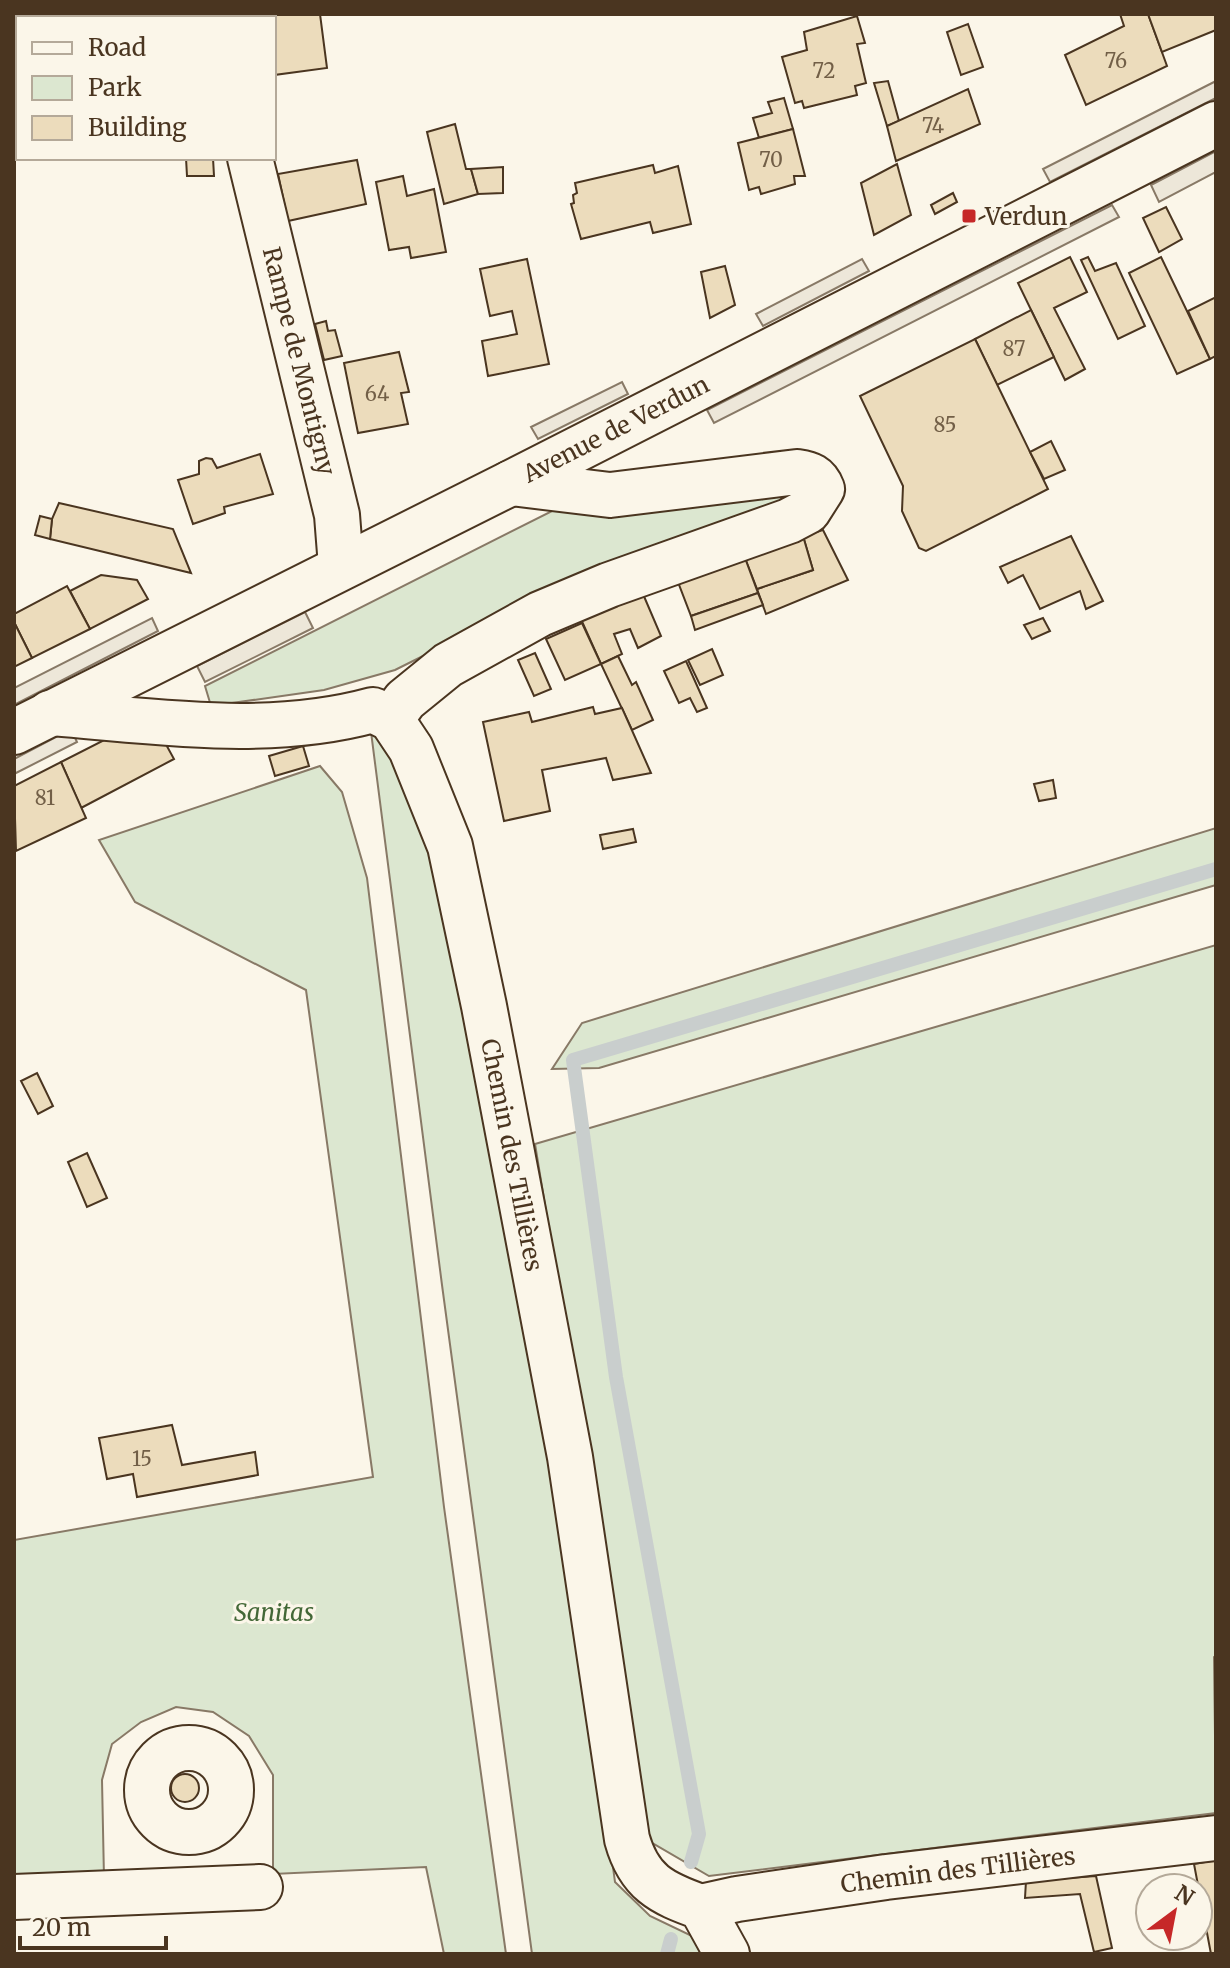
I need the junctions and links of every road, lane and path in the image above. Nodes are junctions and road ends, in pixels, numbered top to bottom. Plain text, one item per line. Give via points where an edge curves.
1 (1216, 124) edge
2 (250, 160) edge
3 (511, 483) junction
4 (341, 566) junction
5 (391, 719) junction
6 (32, 722) edge
7 (186, 1832) dead end
8 (1216, 1838) edge
9 (260, 1887) dead end
10 (169, 1890) junction
11 (14, 1897) edge
12 (701, 1907) junction
13 (727, 1954) edge

1 - 3 street, Avenue de Verdun
2 - 4 street, Rampe de Montigny via 337,515
3 - 4 street, Avenue de Verdun
3 - 5 street via 610,495 797,472 818,479 822,489 808,511 789,521 540,614 448,665 405,700
4 - 6 street, Avenue de Verdun
5 - 6 street via 373,710 306,724 225,727
5 - 12 street, Chemin des Tillières via 411,749 450,846 484,1006 570,1457 627,1839 641,1873 674,1898
7 - 10 street
8 - 12 street, Chemin des Tillières via 871,1879
9 - 10 street
10 - 11 street
12 - 13 street

